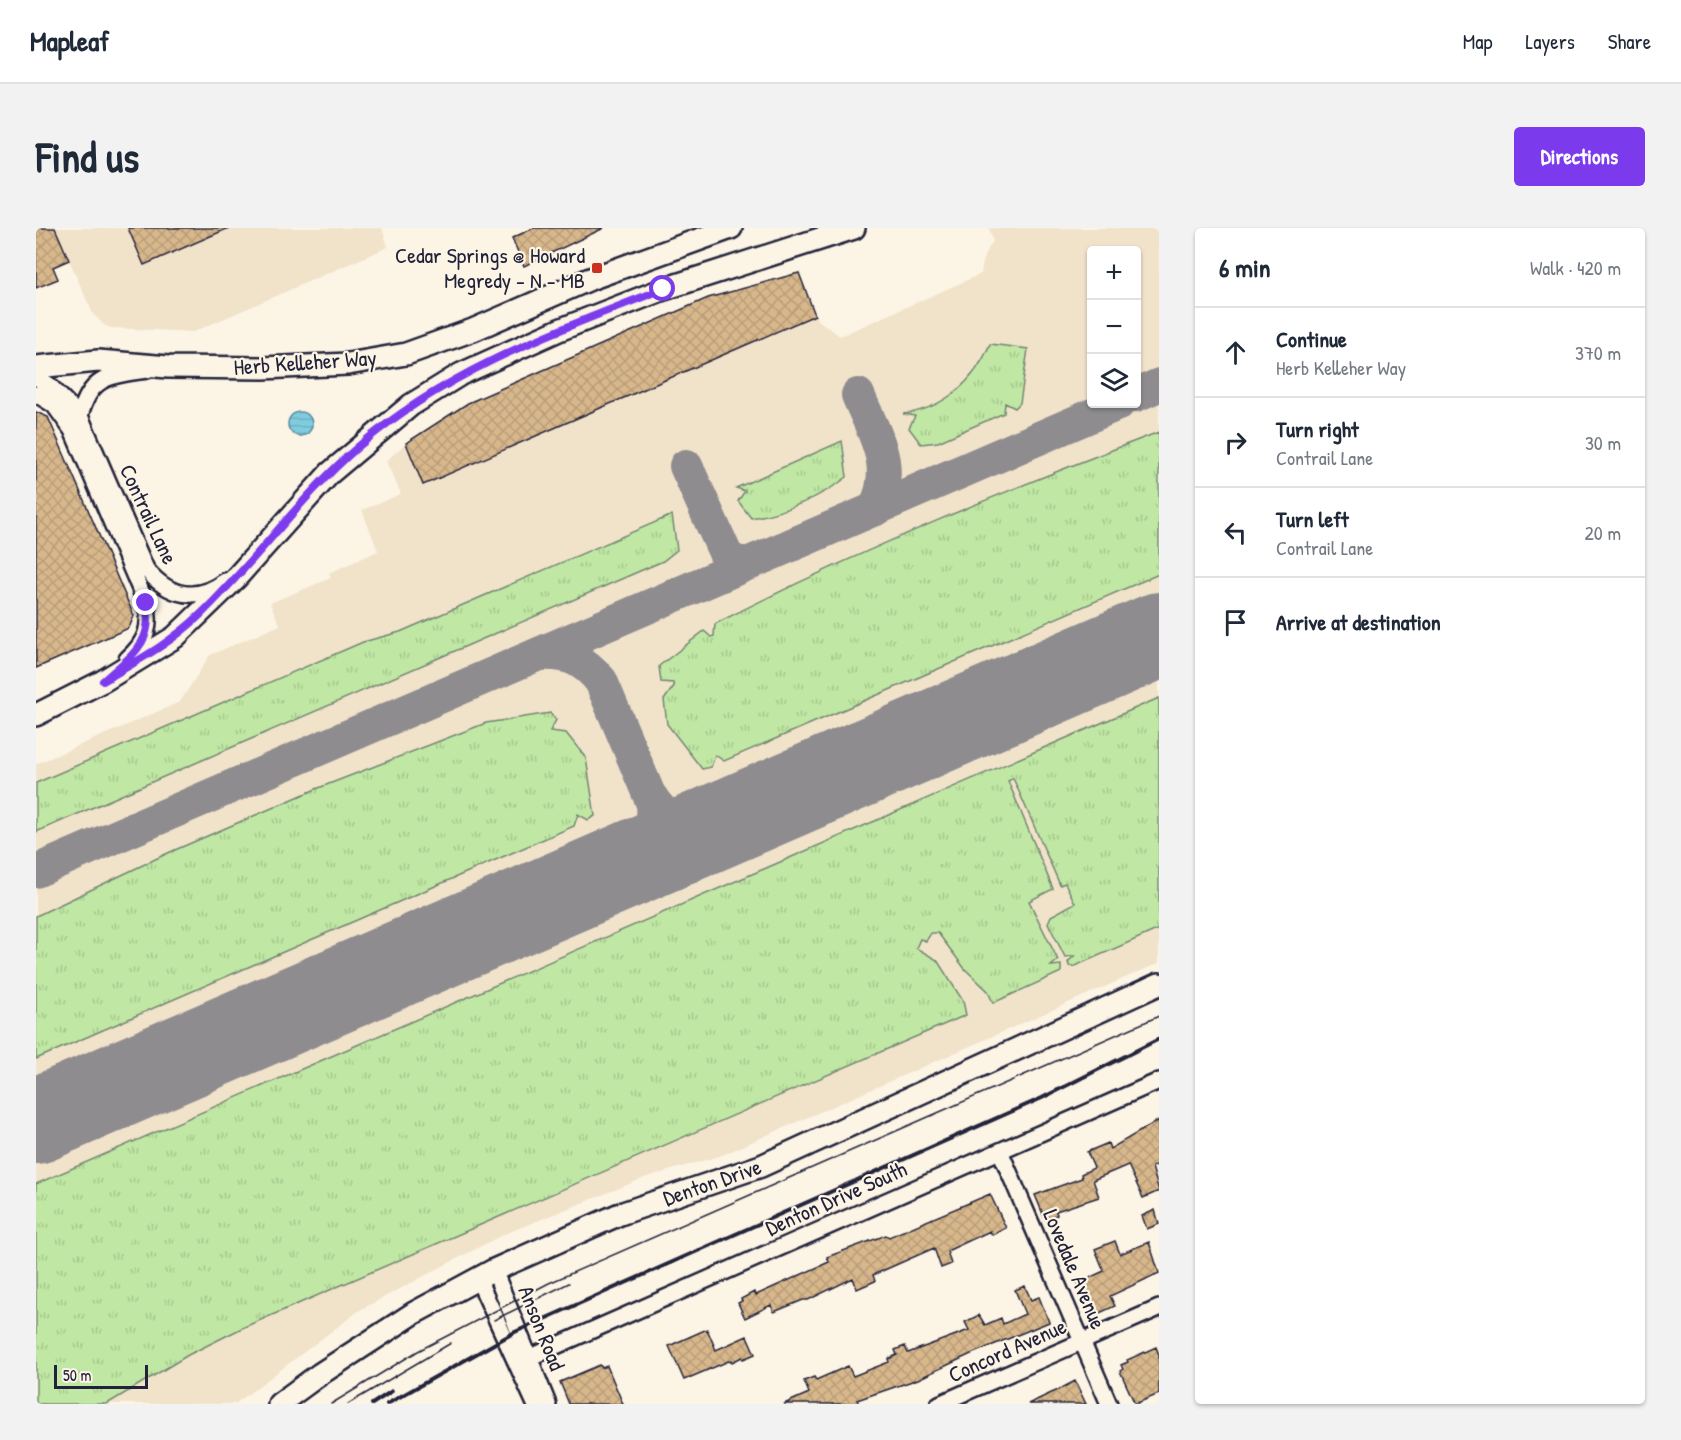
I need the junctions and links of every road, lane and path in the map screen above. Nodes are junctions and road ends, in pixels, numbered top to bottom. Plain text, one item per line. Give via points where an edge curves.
1 (731, 228) edge
2 (854, 228) edge
3 (36, 367) edge
4 (168, 367) junction
5 (36, 377) edge
6 (36, 394) edge
7 (80, 416) junction
8 (254, 559) junction
9 (103, 681) junction
10 (36, 714) edge
11 (1159, 984) edge
12 (1159, 1080) edge
13 (1000, 1151) junction
14 (486, 1274) junction
15 (1159, 1308) edge
16 (1082, 1341) junction
17 (531, 1357) junction
18 (279, 1404) edge
19 (535, 1404) edge
20 (548, 1404) edge
21 (939, 1404) edge
22 (1109, 1404) edge

1 - 4 main road, Herb Kelleher Way via 655,254 406,354 321,366
2 - 8 main road via 663,289 461,374 411,405 359,446
3 - 4 main road, Herb Kelleher Way via 98,361
4 - 7 street via 101,380 85,395
5 - 7 street, Contrail Lane
6 - 9 street, Contrail Lane via 54,405 72,430 148,611 147,636
7 - 8 street, Contrail Lane via 146,569 156,582 171,592 200,595
8 - 9 main road via 175,637
9 - 10 main road
11 - 14 main road, Denton Drive via 760,1166 620,1214
12 - 13 street, Denton Drive South
13 - 16 street, Lovedale Avenue
13 - 17 street, Denton Drive South
14 - 17 street, Anson Road
14 - 18 main road, Denton Drive via 414,1313
14 - 19 street, Anson Road
15 - 16 street, Concord Avenue
16 - 21 street, Concord Avenue
16 - 22 street, Lovedale Avenue
17 - 20 street, Anson Road

